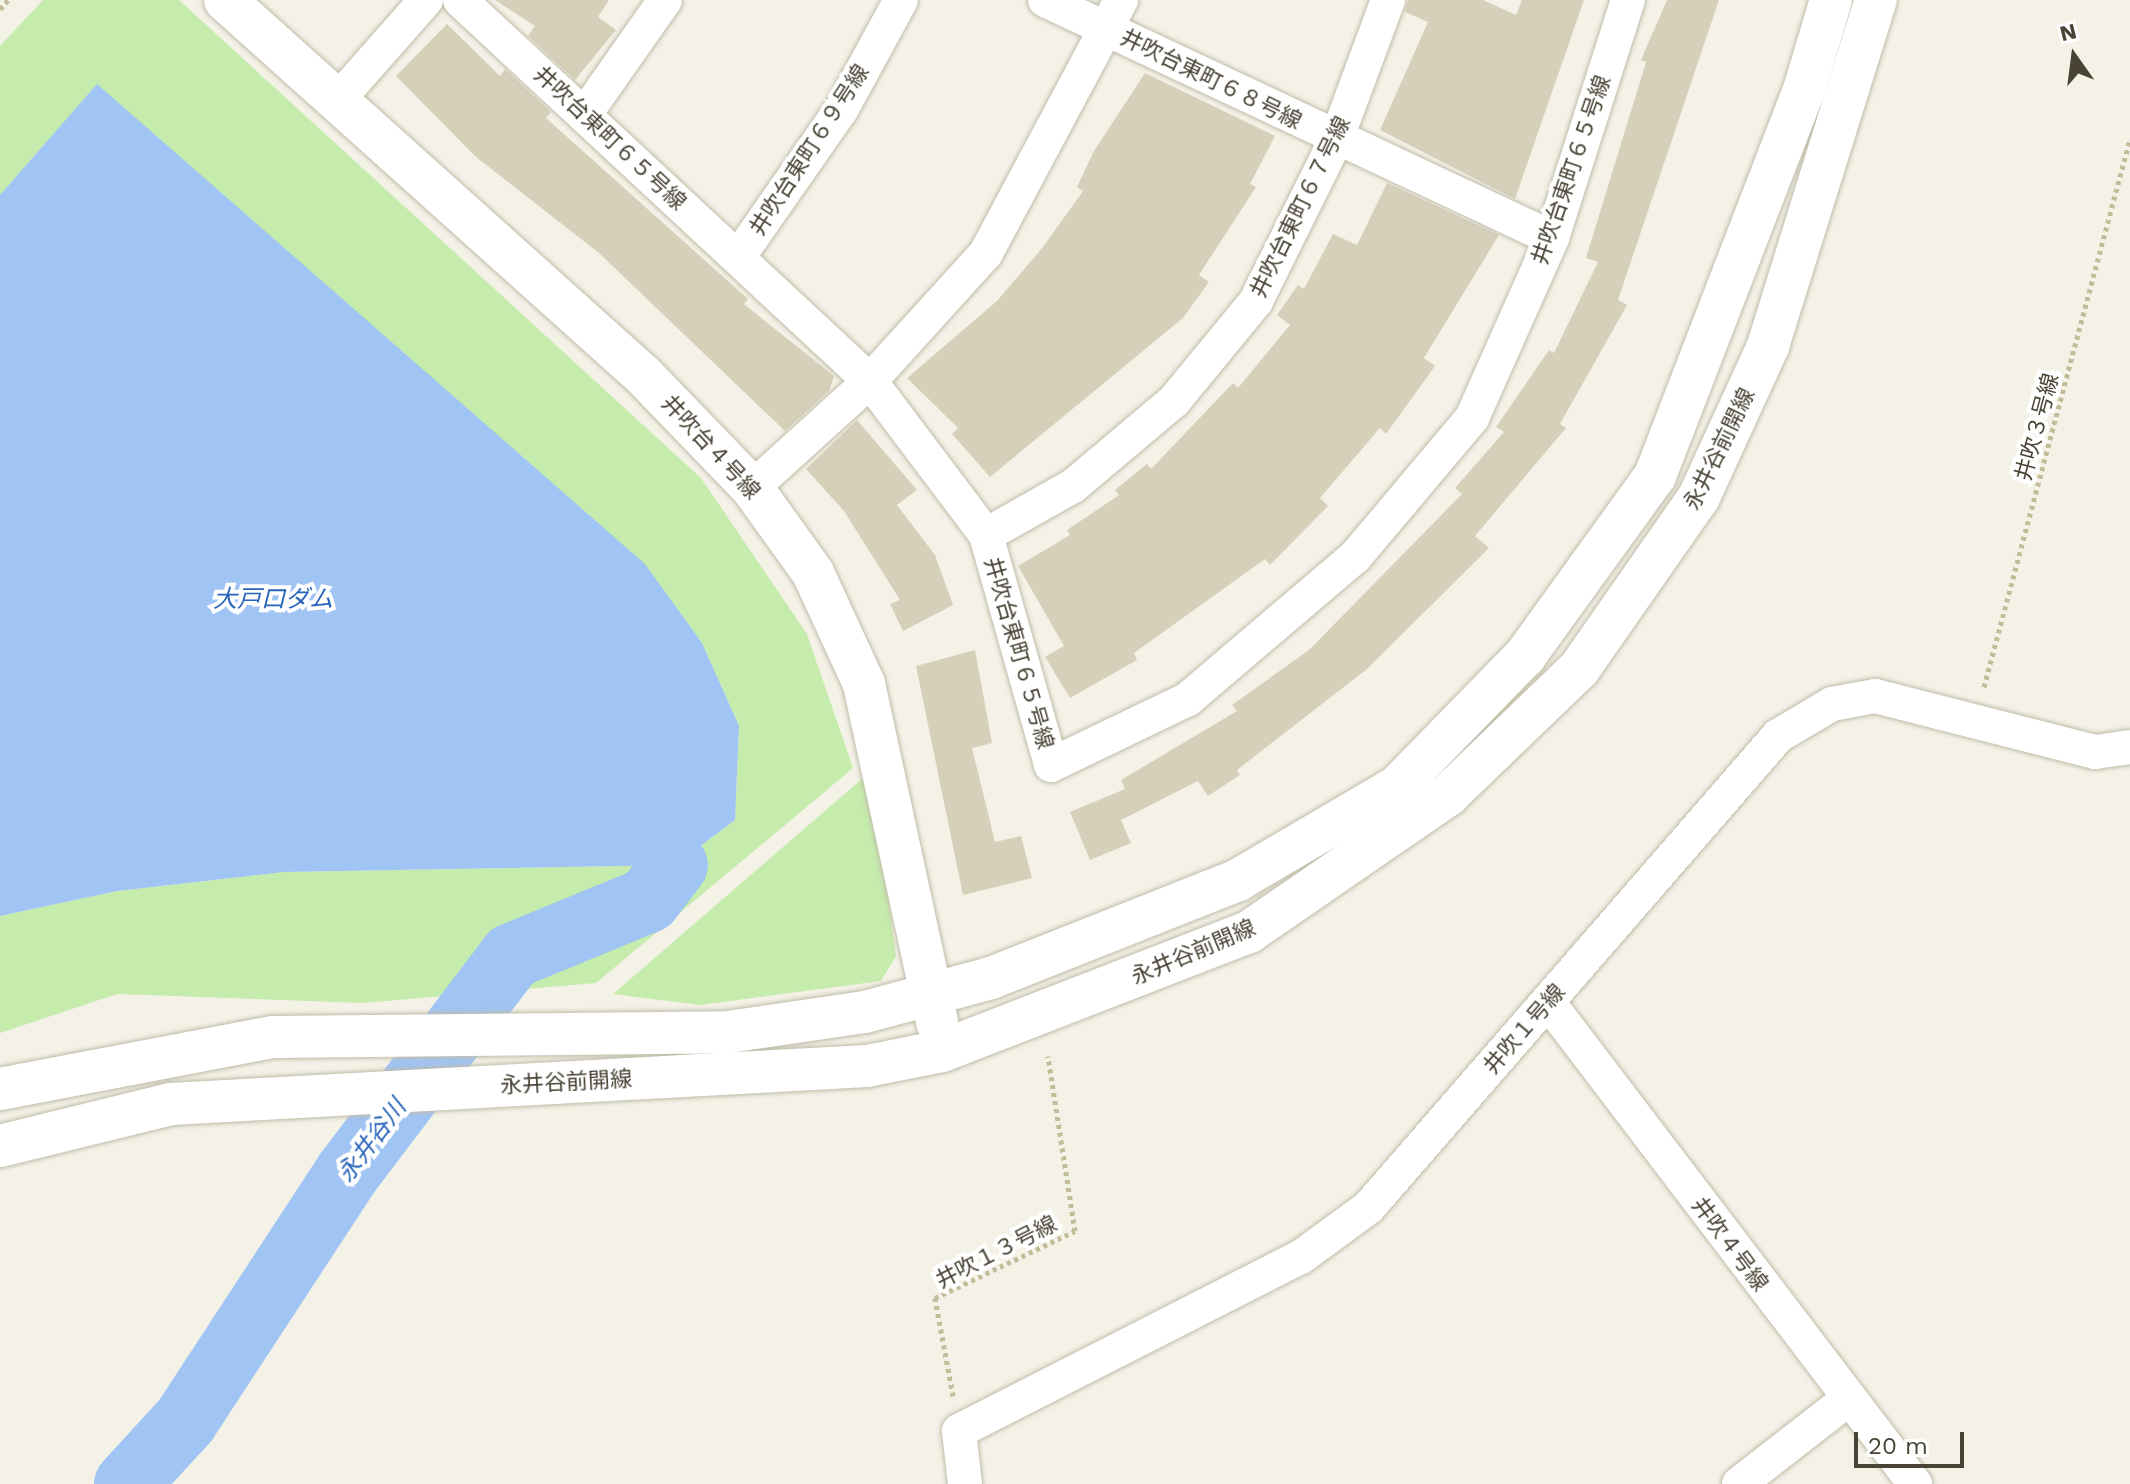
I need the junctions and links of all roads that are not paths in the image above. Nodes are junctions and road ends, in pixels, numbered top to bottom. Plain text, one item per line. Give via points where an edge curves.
1 (225, 0) edge
2 (426, 0) edge
3 (460, 0) edge
4 (665, 0) edge
5 (901, 0) edge
6 (1045, 0) edge
7 (1388, 0) edge
8 (1628, 0) edge
9 (1831, 0) edge
10 (1876, 0) edge
11 (1114, 14) edge
12 (336, 102) junction
13 (585, 114) junction
14 (1336, 140) junction
15 (1552, 238) junction
16 (739, 256) junction
17 (870, 381) junction
18 (752, 488) junction
19 (986, 535) junction
20 (2130, 747) edge
21 (931, 994) junction
22 (1548, 1002) junction
23 (942, 1051) junction
24 (0, 1089) edge
25 (0, 1146) edge
26 (1848, 1399) junction
27 (965, 1484) edge
28 (1739, 1484) edge
29 (1915, 1484) edge

1 - 12 street, 井吹台４号線
2 - 12 street
3 - 13 street, 井吹台東町６５号線
4 - 13 street
5 - 16 street, 井吹台東町６９号線 via 841,110
6 - 11 street, 井吹台東町６８号線
7 - 14 street, 井吹台東町６７号線
8 - 15 street, 井吹台東町６５号線
9 - 21 street, 永井谷前開線 via 1804,90 1655,476 1525,656 1398,786 1238,880 991,978
10 - 23 street, 永井谷前開線 via 1768,346 1699,497 1579,669 1448,795 1249,932
11 - 14 street, 井吹台東町６８号線
11 - 17 street via 986,253
12 - 18 street, 井吹台４号線 via 643,375
13 - 16 street, 井吹台東町６５号線
14 - 15 street, 井吹台東町６８号線
14 - 19 street, 井吹台東町６７号線 via 1256,301 1174,401 1073,486
15 - 19 street, 井吹台東町６５号線 via 1472,418 1355,557 1188,699 1051,765
16 - 17 street, 井吹台東町６５号線
17 - 18 street
17 - 19 street, 井吹台東町６５号線
18 - 21 street, 井吹台４号線 via 813,573 864,684
20 - 22 street, 井吹１号線 via 2095,752 1875,696 1832,704 1778,736
21 - 23 street, 井吹台４号線
21 - 24 street, 永井谷前開線 via 728,1032 273,1037
22 - 26 street, 井吹４号線
22 - 27 street, 井吹１号線 via 1369,1207 1301,1257 959,1431
23 - 25 street, 永井谷前開線 via 867,1066 171,1104
26 - 28 street
26 - 29 street, 井吹４号線

